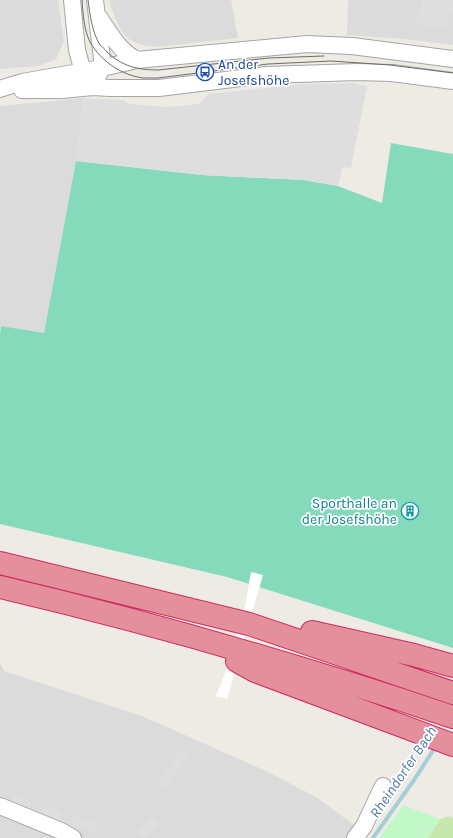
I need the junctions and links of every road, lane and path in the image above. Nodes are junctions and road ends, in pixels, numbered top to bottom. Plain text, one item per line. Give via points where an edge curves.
1 (72, 0) edge
2 (96, 6) edge
3 (453, 59) edge
4 (137, 60) junction
5 (102, 68) junction
6 (82, 72) junction
7 (453, 81) edge
8 (93, 87) junction
9 (0, 90) edge
10 (0, 564) edge
11 (0, 587) edge
12 (249, 624) junction
13 (192, 637) junction
14 (453, 666) edge
15 (453, 693) edge
16 (453, 717) edge
17 (453, 745) edge
18 (383, 786) dead end
19 (0, 806) edge
20 (73, 838) edge
21 (355, 838) edge

1 - 6 street
2 - 4 street via 117,44
2 - 5 street
3 - 4 street via 352,46 307,44
4 - 5 street
5 - 6 street
5 - 8 street
6 - 8 street
6 - 9 street via 22,82
7 - 8 street via 392,73 357,72 266,75 159,88
8 - 9 street
10 - 12 highway
11 - 13 highway
12 - 14 highway via 285,626
12 - 15 highway
13 - 16 highway
13 - 17 highway via 255,671
18 - 21 street via 364,826
19 - 20 street

